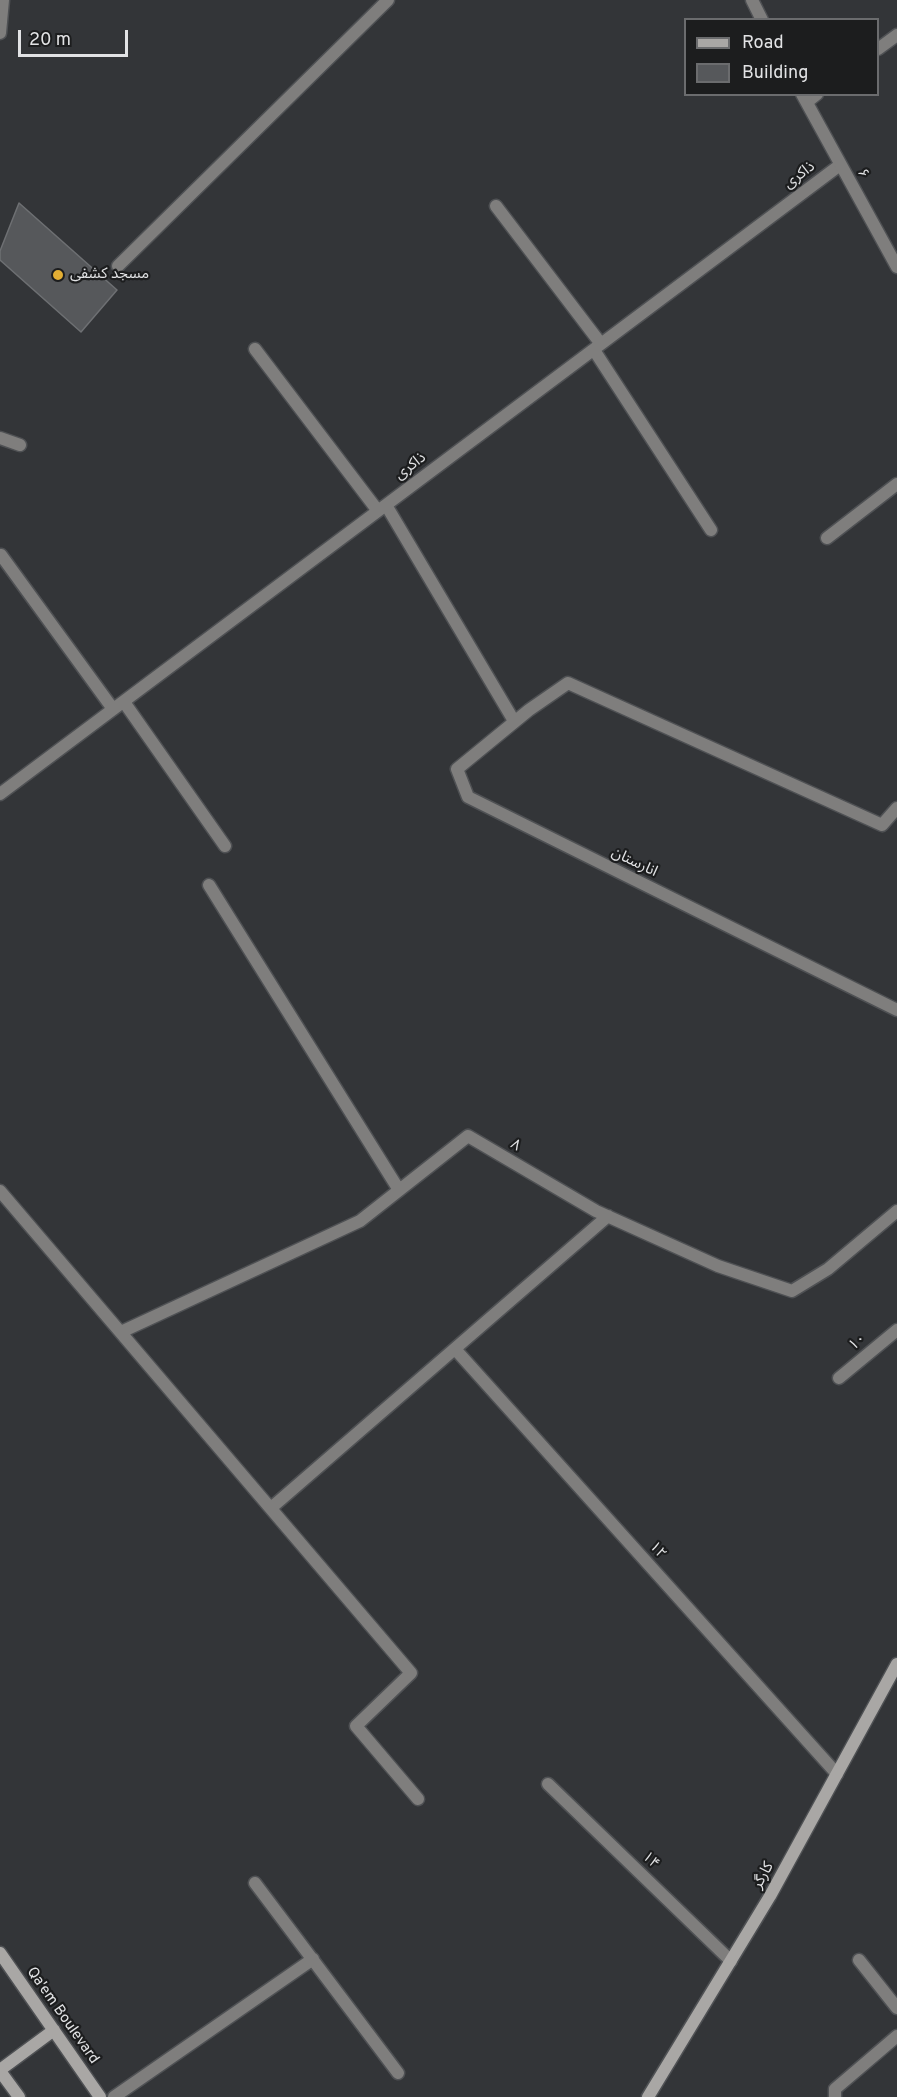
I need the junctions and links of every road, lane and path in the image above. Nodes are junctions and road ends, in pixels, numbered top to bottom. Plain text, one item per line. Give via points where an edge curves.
1 (3, 0) edge
2 (388, 0) edge
3 (752, 0) edge
4 (761, 18) edge
5 (0, 33) edge
6 (897, 34) edge
7 (879, 48) edge
8 (804, 98) edge
9 (840, 165) junction
10 (496, 206) dead end
11 (118, 266) dead end
12 (897, 267) edge
13 (598, 347) junction
14 (255, 349) dead end
15 (0, 438) edge
16 (20, 445) dead end
17 (897, 484) edge
18 (382, 508) junction
19 (711, 530) dead end
20 (827, 538) dead end
21 (1, 555) edge
22 (124, 702) junction
23 (113, 710) junction
24 (514, 721) junction
25 (0, 794) edge
26 (897, 808) edge
27 (225, 846) dead end
28 (209, 885) dead end
29 (897, 1010) edge
30 (0, 1191) edge
31 (399, 1191) junction
32 (897, 1211) edge
33 (608, 1216) junction
34 (897, 1330) edge
35 (121, 1332) junction
36 (455, 1349) junction
37 (839, 1378) dead end
38 (271, 1508) junction
39 (897, 1665) edge
40 (837, 1774) junction
41 (548, 1784) dead end
42 (418, 1799) dead end
43 (255, 1883) dead end
44 (0, 1953) edge
45 (313, 1959) junction
46 (859, 1960) dead end
47 (730, 1961) junction
48 (897, 2008) edge
49 (54, 2030) junction
50 (897, 2036) edge
51 (0, 2070) edge
52 (398, 2073) dead end
53 (19, 2097) edge
54 (100, 2097) edge
55 (114, 2097) edge
56 (648, 2097) edge
57 (834, 2097) edge

1 - 5 street
2 - 11 street
3 - 4 street
6 - 7 street
8 - 9 street, ۶
9 - 12 street, ۶
9 - 13 street, ذاکری
10 - 13 street
13 - 18 street, ذاکری
13 - 19 street
14 - 18 street
15 - 16 street
17 - 20 street
18 - 22 street, ذاکری
18 - 24 street
21 - 23 street
22 - 23 street, ذاکری
22 - 27 street
23 - 25 street, ذاکری
24 - 26 street, انارستان via 568,683 882,825
24 - 29 street, انارستان via 456,769 468,797
28 - 31 street
30 - 35 street
31 - 33 street, ۸ via 468,1136
31 - 35 street, ۸ via 360,1221
32 - 33 street, ۸ via 828,1269 792,1292 718,1266
33 - 36 street
34 - 37 street, ۱۰
35 - 38 street
36 - 38 street
36 - 40 street, ۱۲
38 - 42 street via 411,1672 356,1726
39 - 40 main road, کارگر
40 - 47 main road, کارگر
41 - 47 street, ۱۴
43 - 45 street
44 - 49 main road, Qa'em Boulevard
45 - 52 street
45 - 55 street
46 - 48 street
47 - 56 main road, کارگر
49 - 51 main road
49 - 54 main road, Qa'em Boulevard
50 - 57 street via 836,2089
51 - 53 main road

